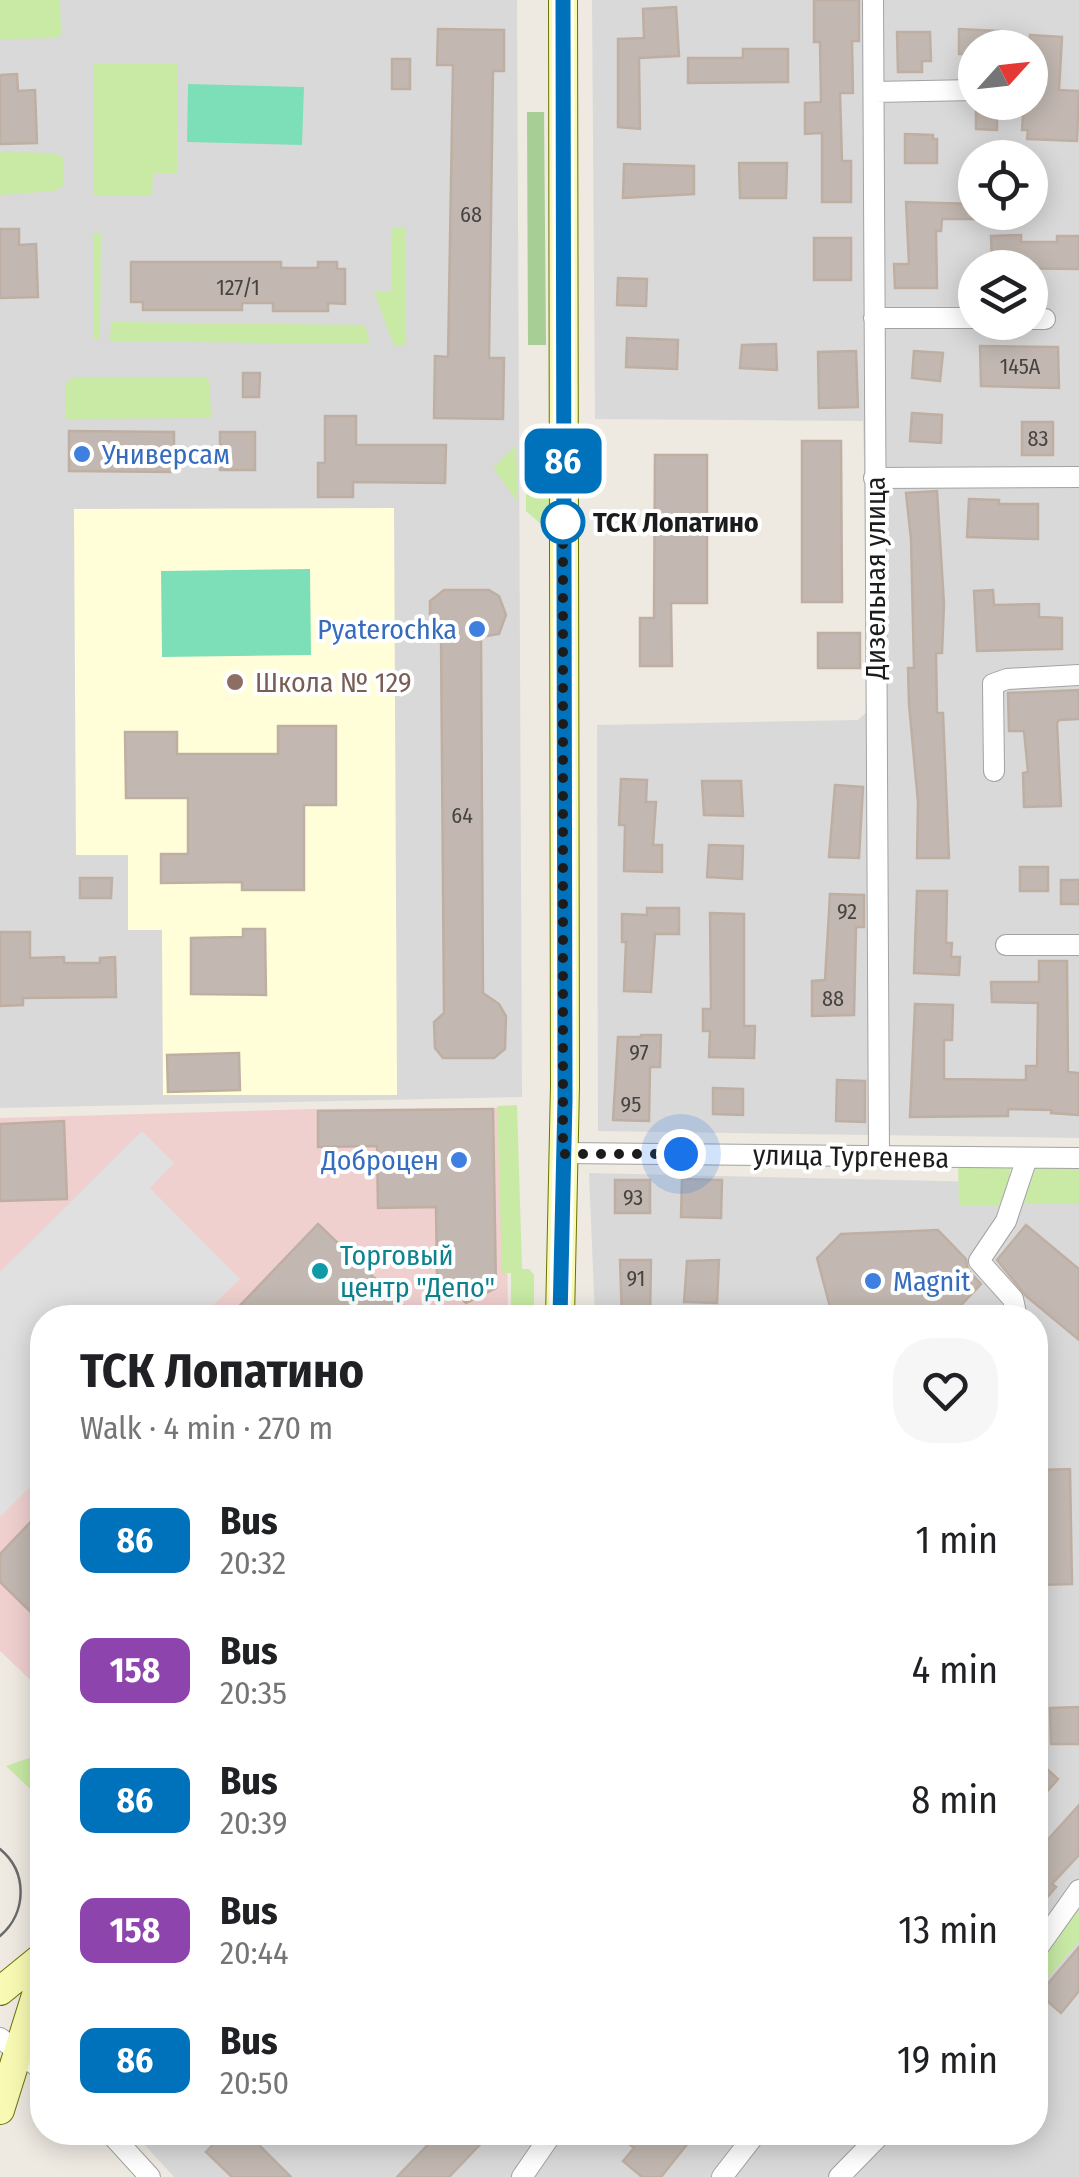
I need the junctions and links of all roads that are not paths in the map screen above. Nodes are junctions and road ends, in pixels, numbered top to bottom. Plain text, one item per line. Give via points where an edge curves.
1 (563, 0) edge
2 (873, 0) edge
3 (958, 90) edge
4 (874, 92) junction
5 (874, 318) junction
6 (958, 318) edge
7 (1079, 477) edge
8 (874, 478) junction
9 (1079, 675) edge
10 (994, 771) dead end
11 (1006, 945) dead end
12 (1079, 945) edge
13 (563, 1154) junction
14 (879, 1156) junction
15 (1026, 1158) junction
16 (1079, 1158) edge
17 (560, 1305) edge
18 (1014, 1305) edge
19 (1079, 1890) edge
20 (1048, 1934) edge
21 (30, 1967) edge
22 (0, 1991) edge
23 (30, 2002) edge
24 (10, 2044) edge
25 (30, 2060) edge
26 (0, 2110) edge
27 (121, 2145) edge
28 (545, 2145) edge
29 (747, 2145) edge
30 (863, 2145) edge
31 (150, 2177) edge
32 (522, 2177) edge
33 (722, 2177) edge
34 (838, 2177) edge

1 - 13 main road
2 - 4 street, Дизельная улица
3 - 4 street
4 - 5 street, Дизельная улица
5 - 6 street
5 - 8 street, Дизельная улица
7 - 8 street
8 - 14 street, Дизельная улица
9 - 10 street via 993,684
11 - 12 street
13 - 14 street, улица Тургенева
13 - 17 main road
14 - 15 street, улица Тургенева
15 - 16 street, улица Тургенева
15 - 18 street via 1006,1220 979,1261
19 - 20 street
21 - 22 main road
23 - 24 main road
24 - 25 street
24 - 26 main road
27 - 31 street
28 - 32 street
29 - 33 street
30 - 34 street

